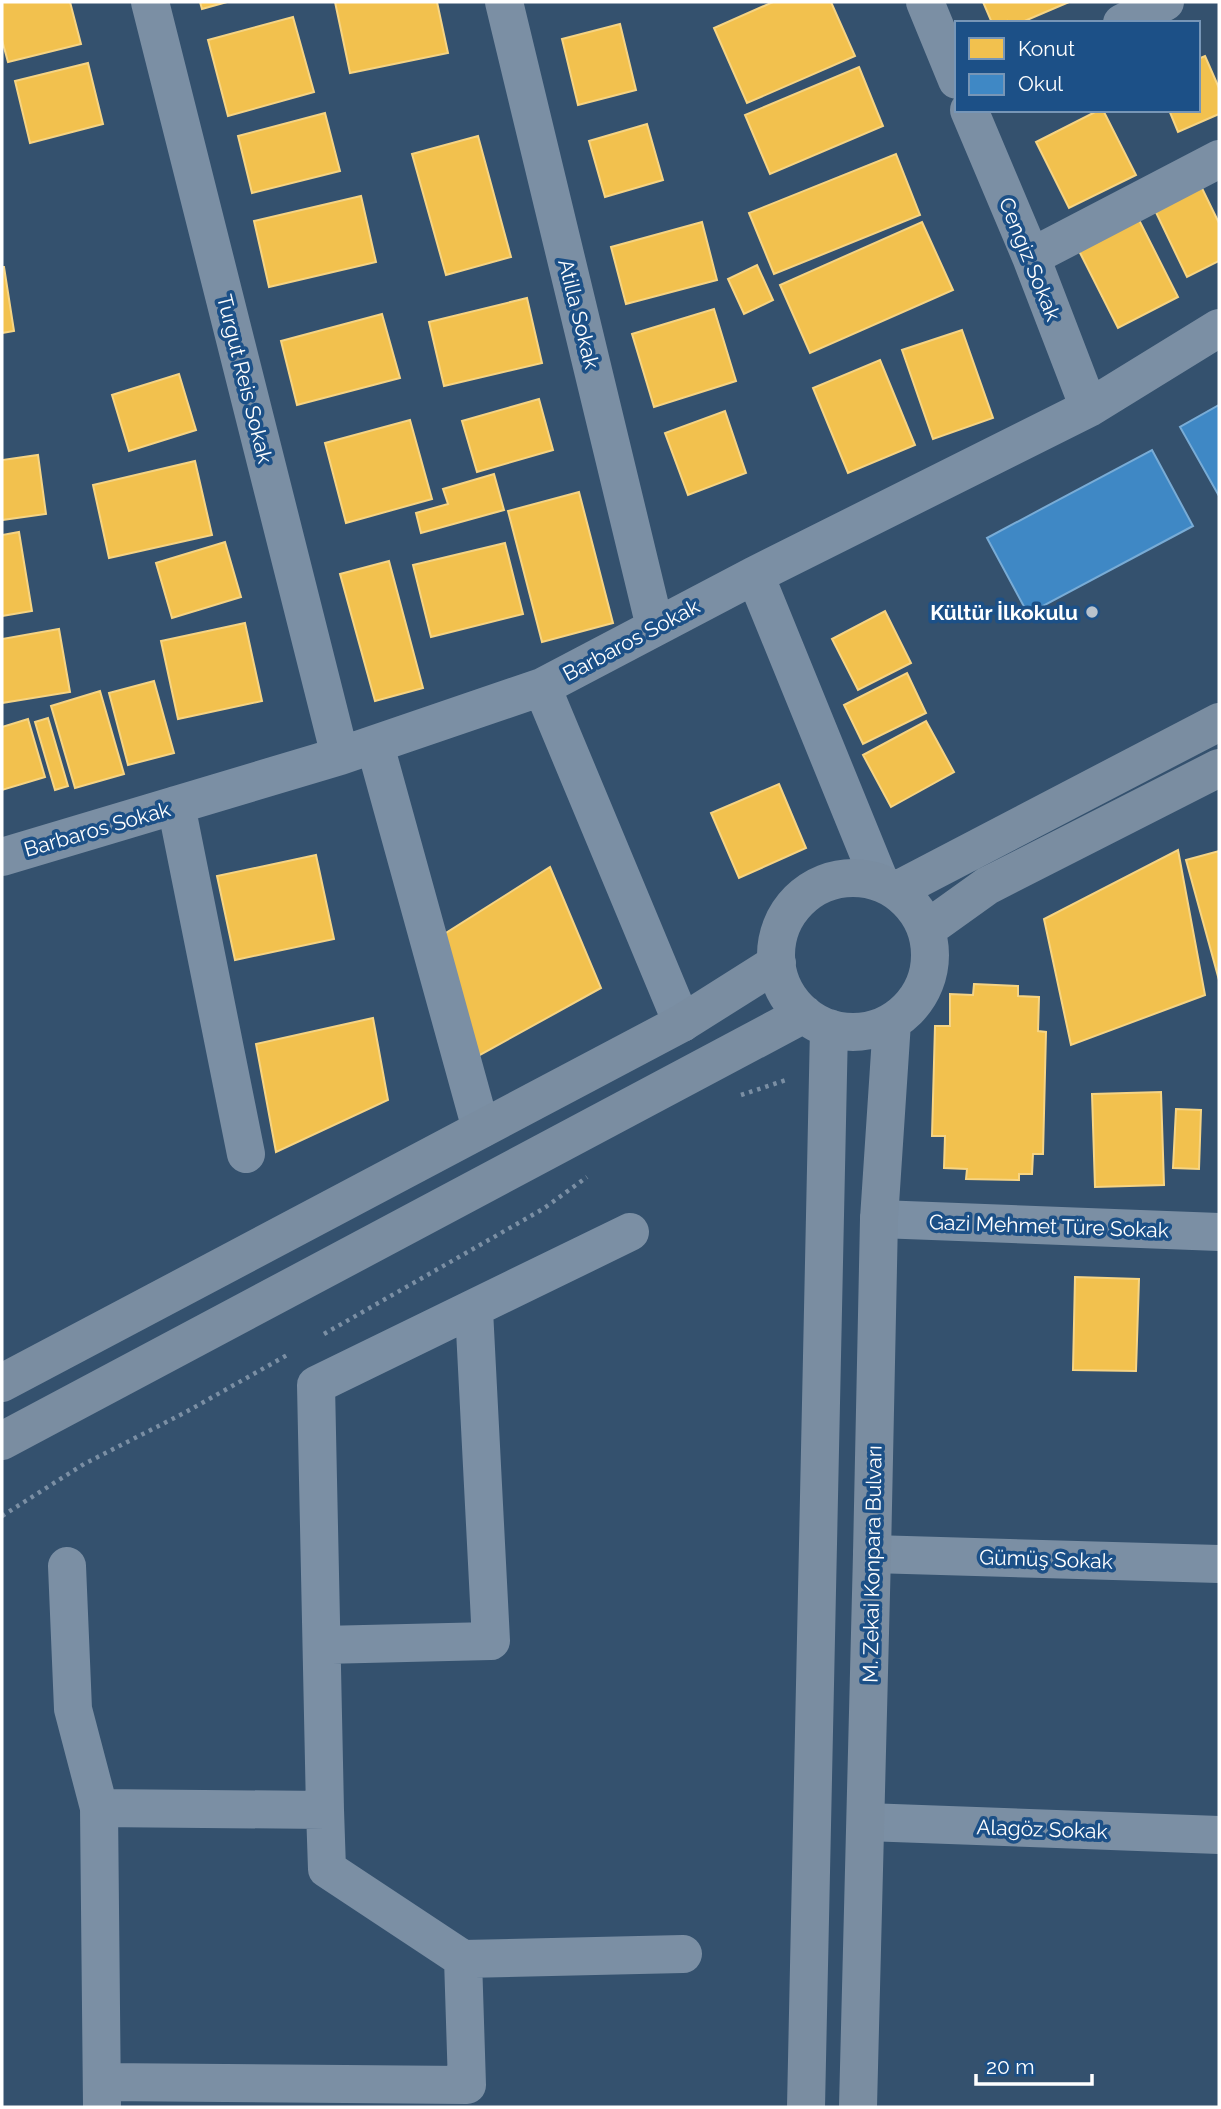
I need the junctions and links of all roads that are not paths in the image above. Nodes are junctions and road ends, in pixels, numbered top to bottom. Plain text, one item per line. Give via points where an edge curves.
1 (150, 2) edge
2 (504, 2) edge
3 (925, 2) edge
4 (1165, 2) edge
5 (1126, 21) edge
6 (955, 75) edge
7 (970, 112) edge
8 (1219, 159) edge
9 (1031, 257) junction
10 (1219, 328) edge
11 (1089, 408) junction
12 (755, 575) junction
13 (655, 627) junction
14 (542, 687) junction
15 (1219, 722) edge
16 (358, 751) junction
17 (1219, 768) edge
18 (176, 805) junction
19 (2, 857) edge
20 (889, 886) junction
21 (927, 929) junction
22 (777, 962) junction
23 (816, 1021) junction
24 (892, 1022) junction
25 (682, 1023) junction
26 (481, 1129) junction
27 (246, 1154) dead end
28 (878, 1219) junction
29 (630, 1232) dead end
30 (1219, 1232) edge
31 (474, 1310) junction
32 (2, 1383) edge
33 (2, 1441) edge
34 (873, 1554) junction
35 (1219, 1564) edge
36 (66, 1566) dead end
37 (323, 1646) junction
38 (100, 1808) junction
39 (325, 1810) junction
40 (866, 1822) junction
41 (1219, 1835) edge
42 (683, 1954) dead end
43 (464, 1959) junction
44 (102, 2095) edge
45 (806, 2107) edge
46 (858, 2107) edge

1 - 16 street, Turgut Reis Sokak
2 - 13 street, Atilla Sokak
3 - 6 street
4 - 5 street
7 - 9 street, Cengiz Sokak
8 - 9 street
9 - 11 street, Cengiz Sokak
10 - 11 street, Barbaros Sokak
11 - 12 street, Barbaros Sokak
12 - 13 street, Barbaros Sokak
12 - 20 street
13 - 14 street, Barbaros Sokak
14 - 16 street, Barbaros Sokak
14 - 25 street
15 - 20 main road
16 - 18 street, Barbaros Sokak
16 - 26 street, Turgut Reis Sokak
17 - 21 main road via 987,887
18 - 19 street, Barbaros Sokak
18 - 27 street
20 - 21 main road via 909,901
20 - 22 main road via 855,877 829,881 806,893 789,913 778,937
21 - 24 main road via 930,956 926,982 912,1005
22 - 23 main road via 791,1000
22 - 25 main road
23 - 24 main road via 850,1032
23 - 33 main road
23 - 45 main road
24 - 28 main road, M. Zekai Konpara Bulvarı
25 - 26 main road
26 - 32 main road
28 - 30 street, Gazi Mehmet Türe Sokak
28 - 34 main road, M. Zekai Konpara Bulvarı
29 - 31 street
31 - 37 street via 316,1385
31 - 37 street via 491,1640
34 - 35 street, Gümüş Sokak
34 - 40 main road, M. Zekai Konpara Bulvarı
36 - 38 street via 73,1709
37 - 39 street
38 - 39 street
38 - 44 street
39 - 43 street via 327,1869
40 - 41 street, Alagöz Sokak
40 - 46 main road, M. Zekai Konpara Bulvarı
42 - 43 street
43 - 44 street via 467,2085

